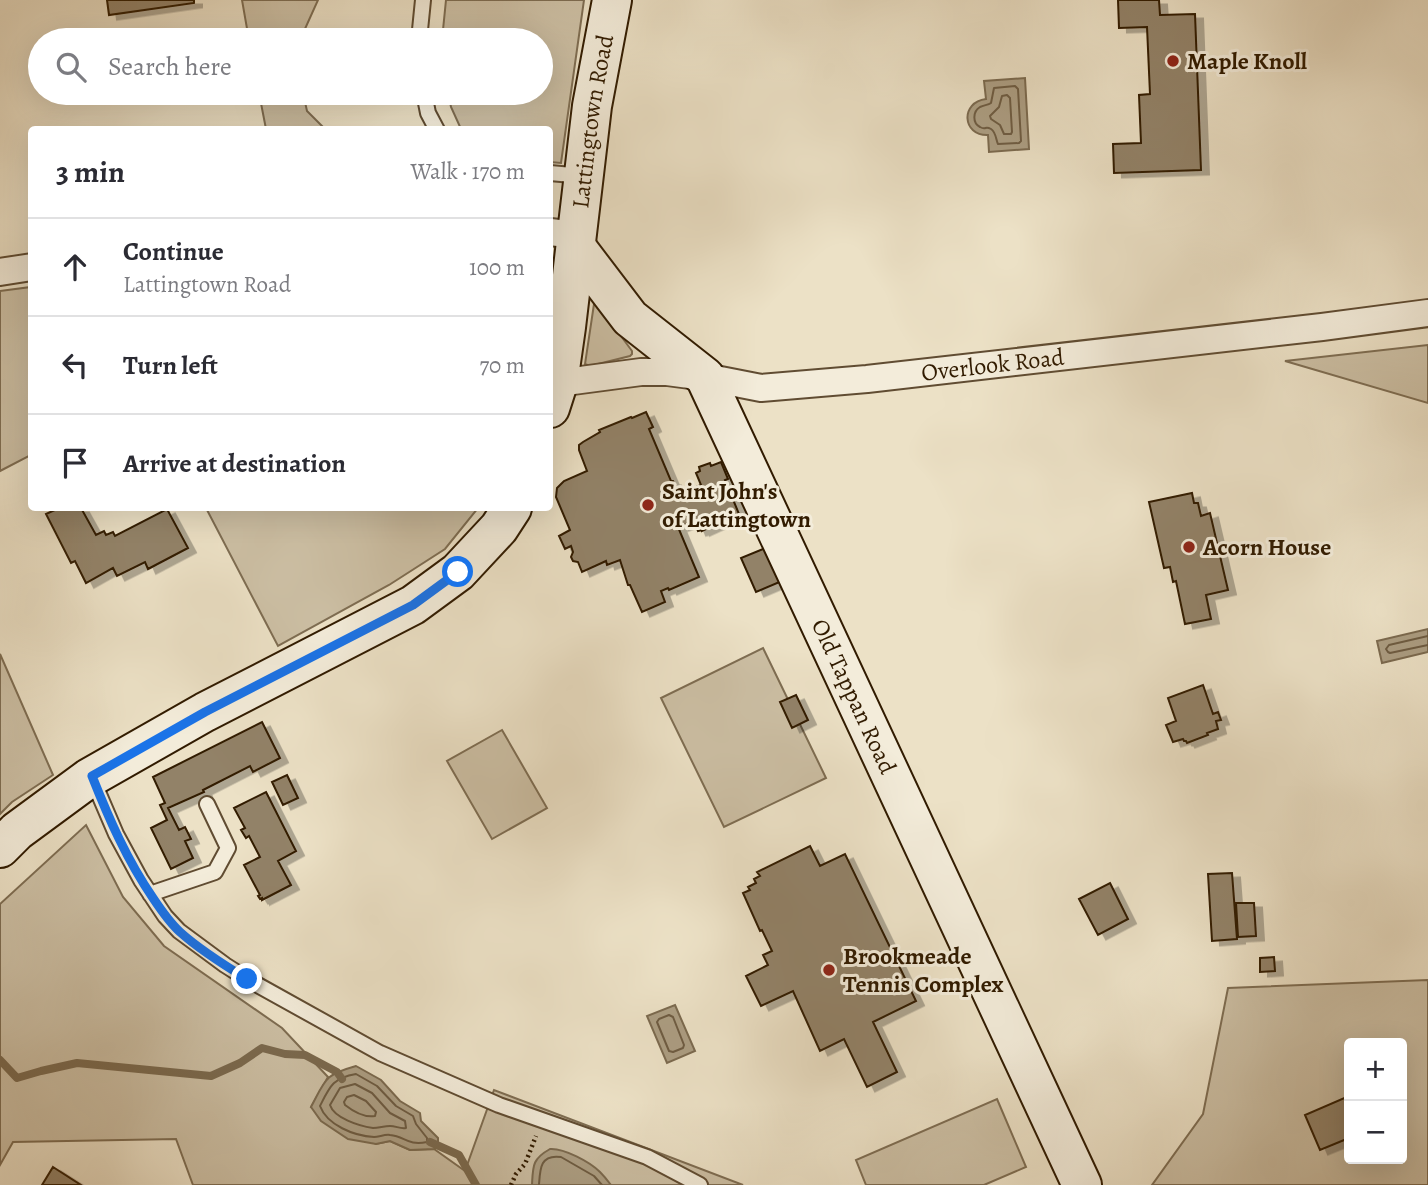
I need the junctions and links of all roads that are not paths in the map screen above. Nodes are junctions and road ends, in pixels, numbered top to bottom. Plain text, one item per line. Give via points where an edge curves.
1 (423, 0) edge
2 (612, 0) edge
3 (420, 28) edge
4 (426, 105) edge
5 (435, 126) edge
6 (567, 174) edge
7 (567, 238) edge
8 (28, 268) edge
9 (0, 272) edge
10 (1428, 313) edge
11 (705, 377) junction
12 (554, 395) edge
13 (510, 511) edge
14 (92, 776) junction
15 (207, 804) dead end
16 (0, 848) edge
17 (150, 894) junction
18 (700, 1185) edge
19 (1082, 1185) edge

1 - 3 lane
2 - 6 street, Lattingtown Road via 592,106
4 - 5 lane
6 - 7 street, Lattingtown Road
7 - 11 street, Old Tappan Road via 630,318
7 - 12 street, Lattingtown Road
8 - 9 street
10 - 11 street, Overlook Road via 867,379 761,388
11 - 12 street, Overlook Road via 641,372
11 - 19 street, Old Tappan Road
13 - 14 street via 458,572 413,605
14 - 16 street
14 - 17 lane via 116,834
15 - 17 lane via 228,848 215,872
17 - 18 lane via 179,932 207,953 380,1053 499,1105 647,1157

